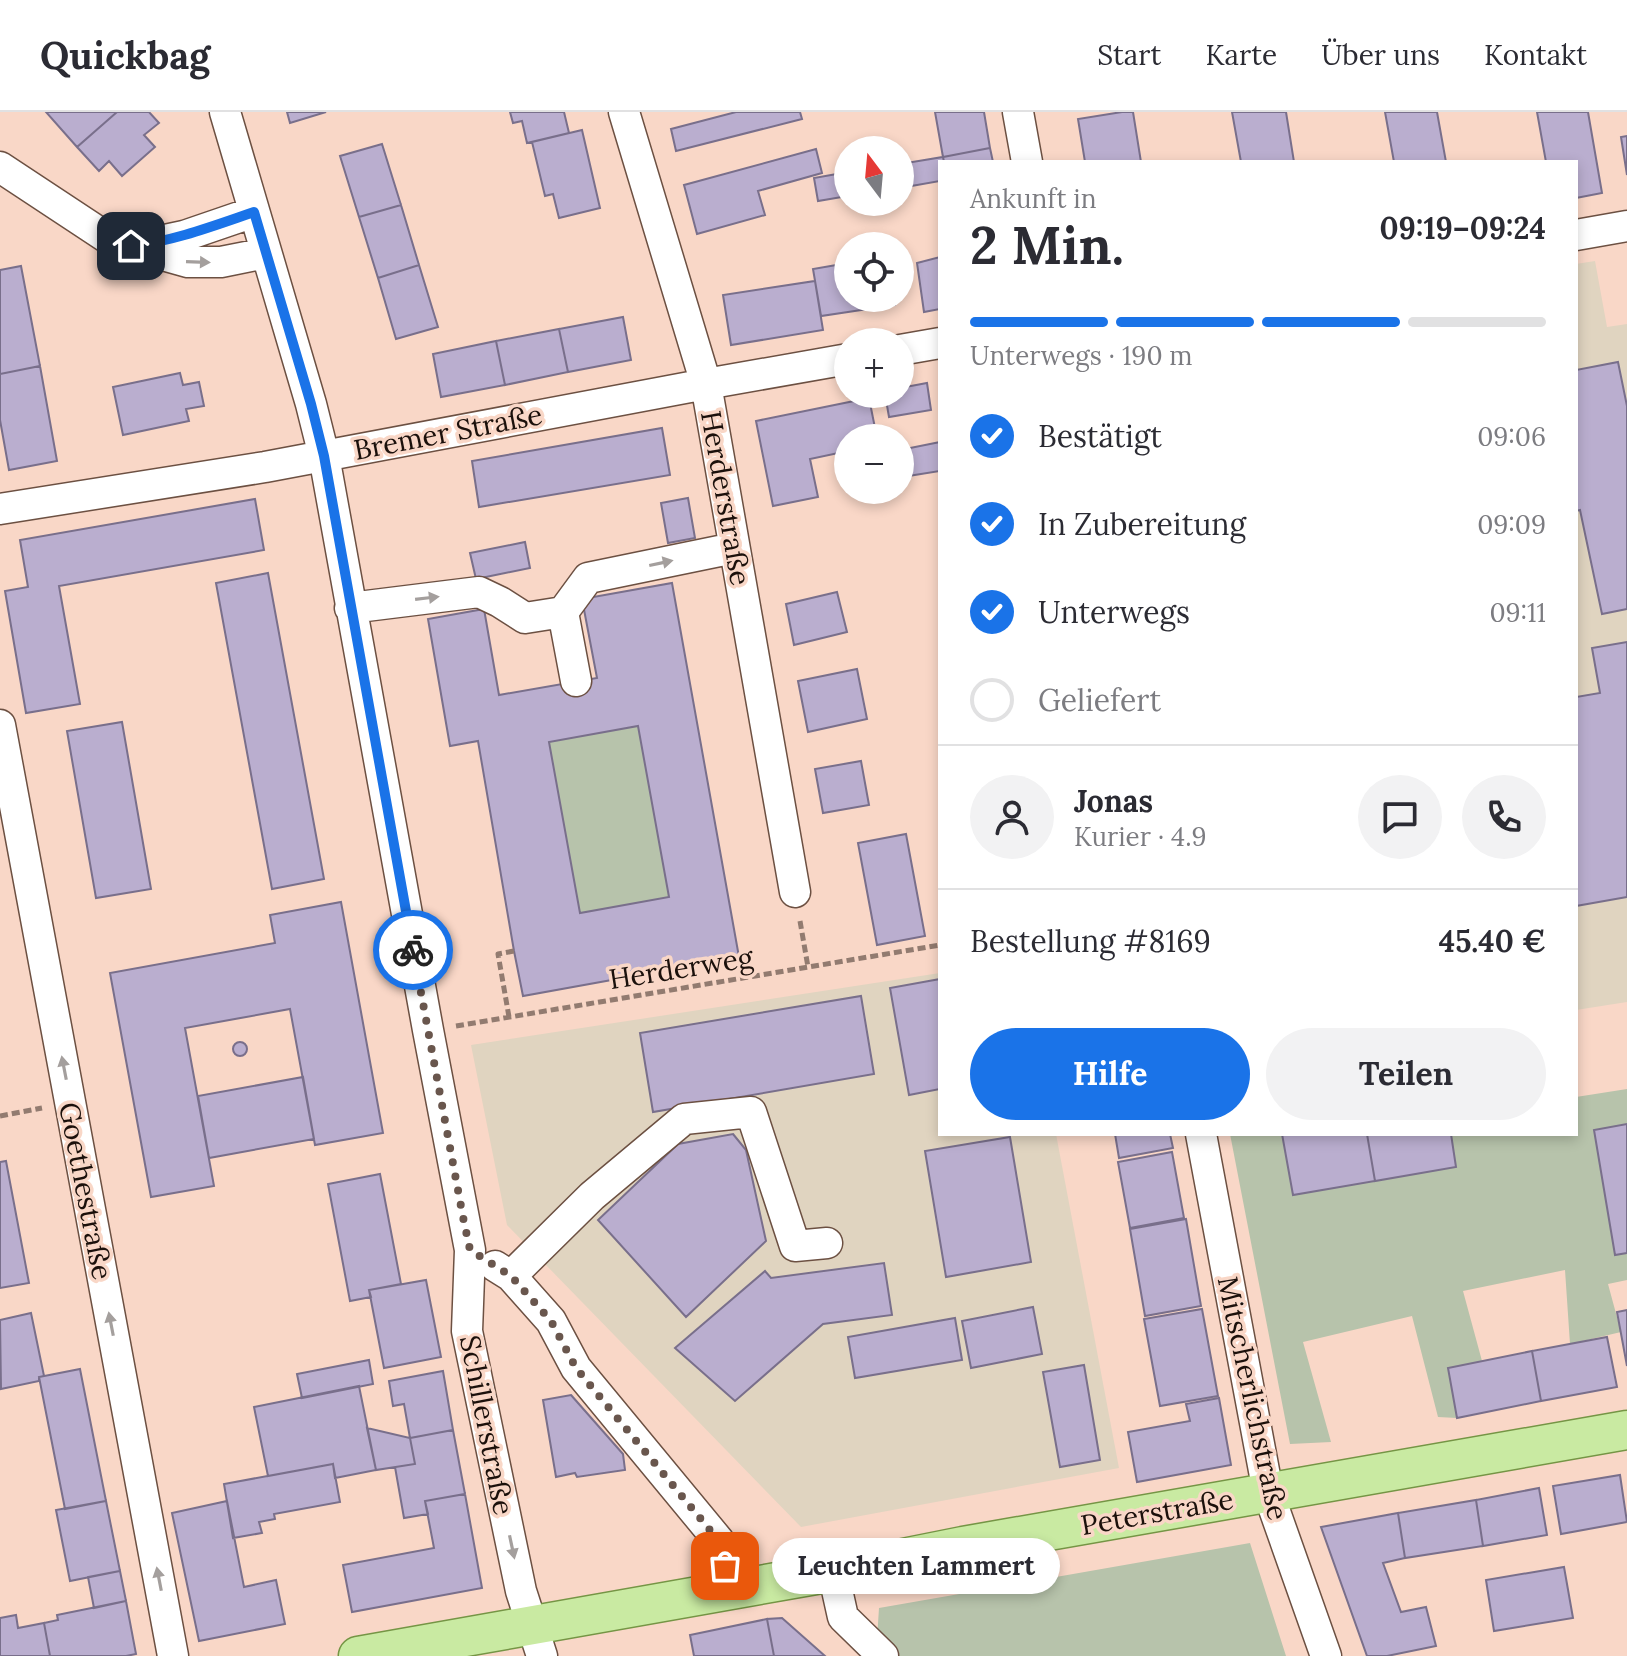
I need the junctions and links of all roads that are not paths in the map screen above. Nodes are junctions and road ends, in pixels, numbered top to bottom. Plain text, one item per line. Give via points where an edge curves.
1 (225, 112) edge
2 (624, 112) edge
3 (1018, 112) edge
4 (1027, 160) edge
5 (0, 167) edge
6 (254, 212) junction
7 (1627, 226) edge
8 (1578, 235) edge
9 (131, 246) junction
10 (266, 253) junction
11 (938, 343) edge
12 (914, 348) edge
13 (834, 361) edge
14 (706, 384) junction
15 (324, 456) junction
16 (0, 509) edge
17 (734, 548) junction
18 (350, 608) junction
19 (563, 612) junction
20 (576, 681) dead end
21 (0, 725) edge
22 (795, 892) road end
23 (1201, 1136) edge
24 (827, 1243) dead end
25 (470, 1250) junction
26 (511, 1276) junction
27 (1627, 1430) edge
28 (1268, 1492) junction
29 (833, 1572) junction
30 (730, 1590) junction
31 (537, 1640) edge
32 (173, 1656) edge
33 (358, 1656) edge
34 (883, 1656) edge
35 (1326, 1656) edge

1 - 6 street, Schillerstraße
2 - 14 street, Herderstraße
3 - 4 street
5 - 9 street via 106,237
6 - 9 street via 184,236
6 - 10 street, Schillerstraße
7 - 8 street
9 -> 10 street via 188,262
10 - 15 street, Schillerstraße
11 - 12 street
13 - 14 street, Bremer Straße
14 - 15 street, Bremer Straße
14 - 17 street, Herderstraße
15 - 16 street, Bremer Straße
15 - 18 street, Schillerstraße
19 -> 17 street via 588,578
17 - 22 street, Herderstraße
18 -> 19 street via 479,592 525,618
18 - 25 street, Schillerstraße
19 - 20 street
32 -> 21 street, Goethestraße
23 - 28 street, Mitscherlichstraße
24 - 26 street via 795,1246 751,1112 684,1119 592,1196
25 - 26 street
25 -> 31 street, Schillerstraße via 467,1331 521,1591
26 - 30 street via 551,1321 576,1368 719,1541
27 - 28 main road, Peterstraße
28 - 29 main road, Peterstraße
28 - 35 street, Mitscherlichstraße
29 - 30 main road, Peterstraße
29 - 34 street via 843,1617
30 - 31 main road, Peterstraße
31 - 33 main road, Peterstraße

